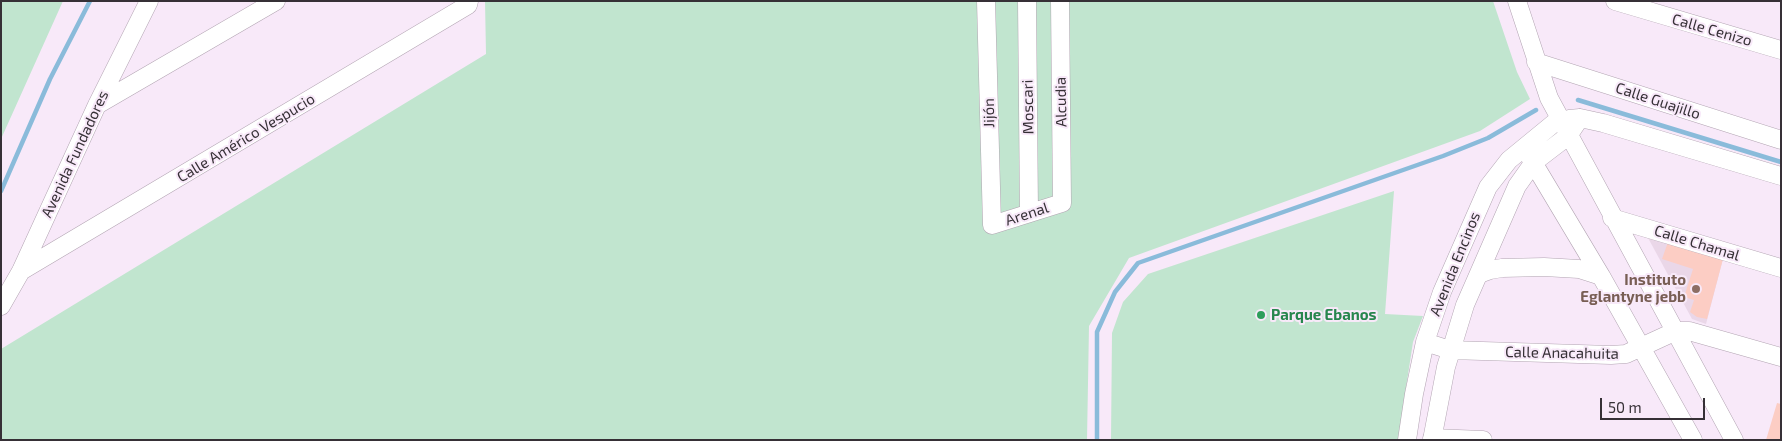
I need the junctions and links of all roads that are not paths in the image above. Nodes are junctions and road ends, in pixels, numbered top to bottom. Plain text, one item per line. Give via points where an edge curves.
1 (149, 1) edge
2 (276, 1) edge
3 (986, 1) edge
4 (1026, 1) edge
5 (1060, 1) edge
6 (1517, 1) edge
7 (1615, 1) edge
8 (469, 2) edge
9 (1781, 50) edge
10 (1536, 62) junction
11 (97, 105) junction
12 (1580, 118) junction
13 (1559, 119) junction
14 (1568, 136) junction
15 (1781, 140) edge
16 (1529, 155) junction
17 (1781, 176) edge
18 (1062, 202) joint
19 (1029, 213) junction
20 (1612, 218) junction
21 (992, 225) joint
22 (1781, 268) edge
23 (21, 272) junction
24 (1479, 274) junction
25 (1601, 276) junction
26 (1, 306) edge
27 (1676, 331) junction
28 (1425, 342) junction
29 (1642, 348) junction
30 (1450, 350) junction
31 (1781, 357) edge
32 (1432, 439) edge
33 (1407, 440) edge
34 (1483, 440) edge
35 (1693, 440) edge
36 (1734, 440) edge

1 - 11 street, Avenida Fundadores
2 - 11 street
3 - 21 street, Jijón
4 - 19 street, Moscari
5 - 18 street, Alcudia
6 - 10 street
7 - 9 street, Calle Cenizo
8 - 23 street, Calle Américo Vespucio
10 - 13 street
10 - 15 street, Calle Guajillo
11 - 23 street, Avenida Fundadores
12 - 13 street
12 - 14 street
12 - 17 street
13 - 14 street
13 - 16 street, Avenida Encinos
14 - 16 street, Avenida Encinos
14 - 20 street
16 - 24 street, Avenida Encinos
16 - 25 street
16 - 28 street, Avenida Encinos via 1509,160 1488,187 1442,292
18 - 19 street, Arenal
19 - 21 street, Arenal
20 - 22 street, Calle Chamal
20 - 27 street
23 - 26 street, Avenida Fundadores
24 - 25 street via 1502,268 1544,267 1583,269
24 - 30 street, Avenida Encinos
25 - 29 street
27 - 29 street, Calle Anacahuita
27 - 31 street via 1703,334
27 - 36 street
28 - 30 street, Calle Anacahuita
28 - 33 street, Avenida Encinos
29 - 30 street, Calle Anacahuita via 1611,355
29 - 35 street
30 - 32 street, Avenida Encinos
32 - 34 street

